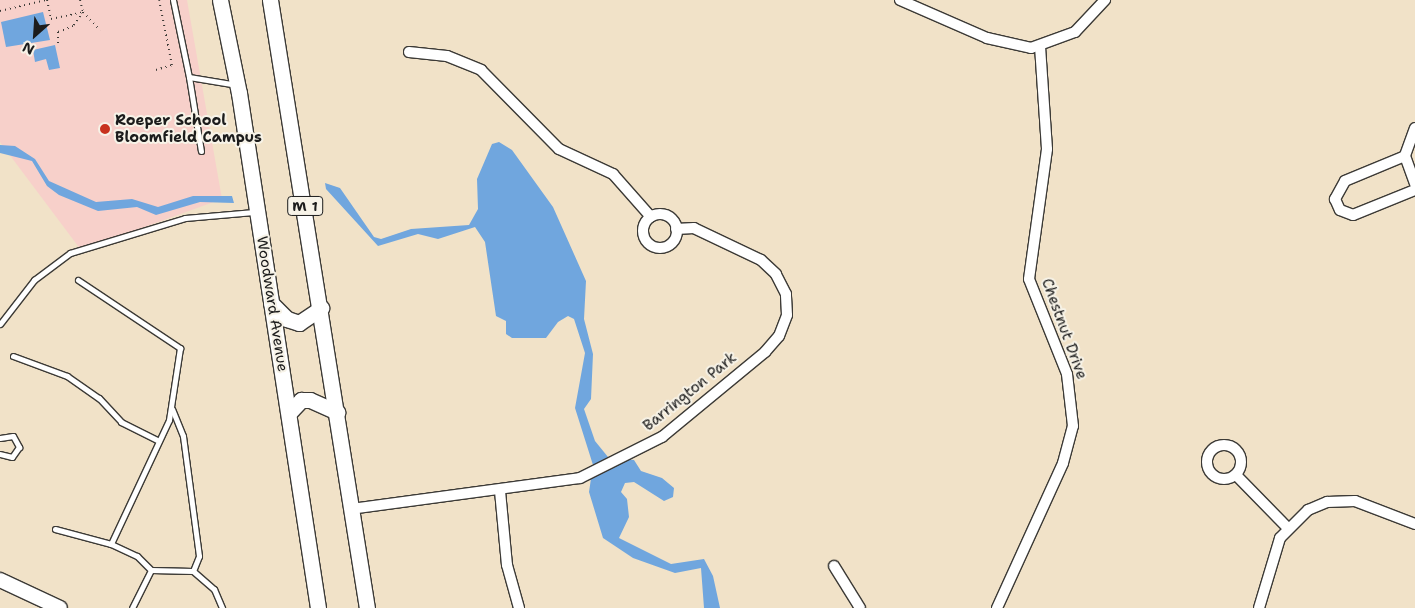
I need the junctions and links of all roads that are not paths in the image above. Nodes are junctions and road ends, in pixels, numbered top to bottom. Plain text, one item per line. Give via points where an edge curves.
1 (173, 0) edge
2 (220, 0) edge
3 (270, 0) edge
4 (900, 0) edge
5 (1105, 0) edge
6 (1040, 47) junction
7 (409, 52) dead end
8 (189, 77) junction
9 (238, 86) junction
10 (1415, 128) edge
11 (201, 151) dead end
12 (1405, 156) junction
13 (1415, 184) edge
14 (1415, 190) edge
15 (257, 212) junction
16 (650, 217) junction
17 (676, 229) junction
18 (78, 280) dead end
19 (271, 303) junction
20 (321, 308) junction
21 (0, 324) edge
22 (13, 356) dead end
23 (172, 409) junction
24 (337, 412) junction
25 (289, 413) junction
26 (0, 438) edge
27 (159, 441) junction
28 (1, 457) edge
29 (1236, 475) dead end
30 (500, 491) junction
31 (351, 509) junction
32 (1415, 524) edge
33 (1287, 527) junction
34 (55, 529) dead end
35 (111, 544) junction
36 (834, 566) dead end
37 (151, 570) junction
38 (193, 571) junction
39 (0, 580) edge
40 (60, 608) edge
41 (132, 608) edge
42 (222, 608) edge
43 (318, 608) edge
44 (367, 608) edge
45 (519, 608) edge
46 (860, 608) edge
47 (998, 608) edge
48 (1259, 608) edge

1 - 8 lane
2 - 9 main road, Woodward Avenue
3 - 20 main road, M 1
4 - 6 street via 987,38 1022,48
5 - 6 street via 1080,28
6 - 47 street, Chestnut Drive via 1047,149 1029,278 1067,374 1073,426 1066,454
7 - 16 street via 447,56 481,70 559,149 612,174
8 - 9 lane
8 - 11 lane
9 - 15 main road, Woodward Avenue
10 - 12 street
12 - 13 street
12 - 14 street via 1345,182 1335,199 1340,210 1353,215
15 - 19 main road, Woodward Avenue
15 - 21 lane via 185,218 70,253 40,274
16 - 17 street via 664,215
16 - 17 street via 644,235 653,246 672,243
17 - 30 street, Barrington Park via 694,228 764,262 784,289 786,315 772,345 669,431 639,450 580,478
18 - 23 lane via 180,348
19 - 20 main road via 287,319 299,323
19 - 25 main road, Woodward Avenue
20 - 24 main road, M 1
22 - 27 lane via 66,376 99,398 121,422
23 - 27 lane
23 - 38 lane via 183,436 199,552
24 - 25 main road via 310,400 301,400
24 - 31 main road, M 1
25 - 43 main road, Woodward Avenue
26 - 28 lane via 9,435 19,442 16,454
27 - 35 lane
29 - 33 street
30 - 31 street, Barrington Park
30 - 45 street via 507,565
31 - 44 main road, M 1
32 - 33 street via 1367,504 1344,500 1317,506
33 - 48 street via 1274,550
34 - 35 lane
35 - 37 lane via 138,556
36 - 46 street
37 - 38 lane
37 - 41 lane
38 - 42 lane via 214,589
39 - 40 street

